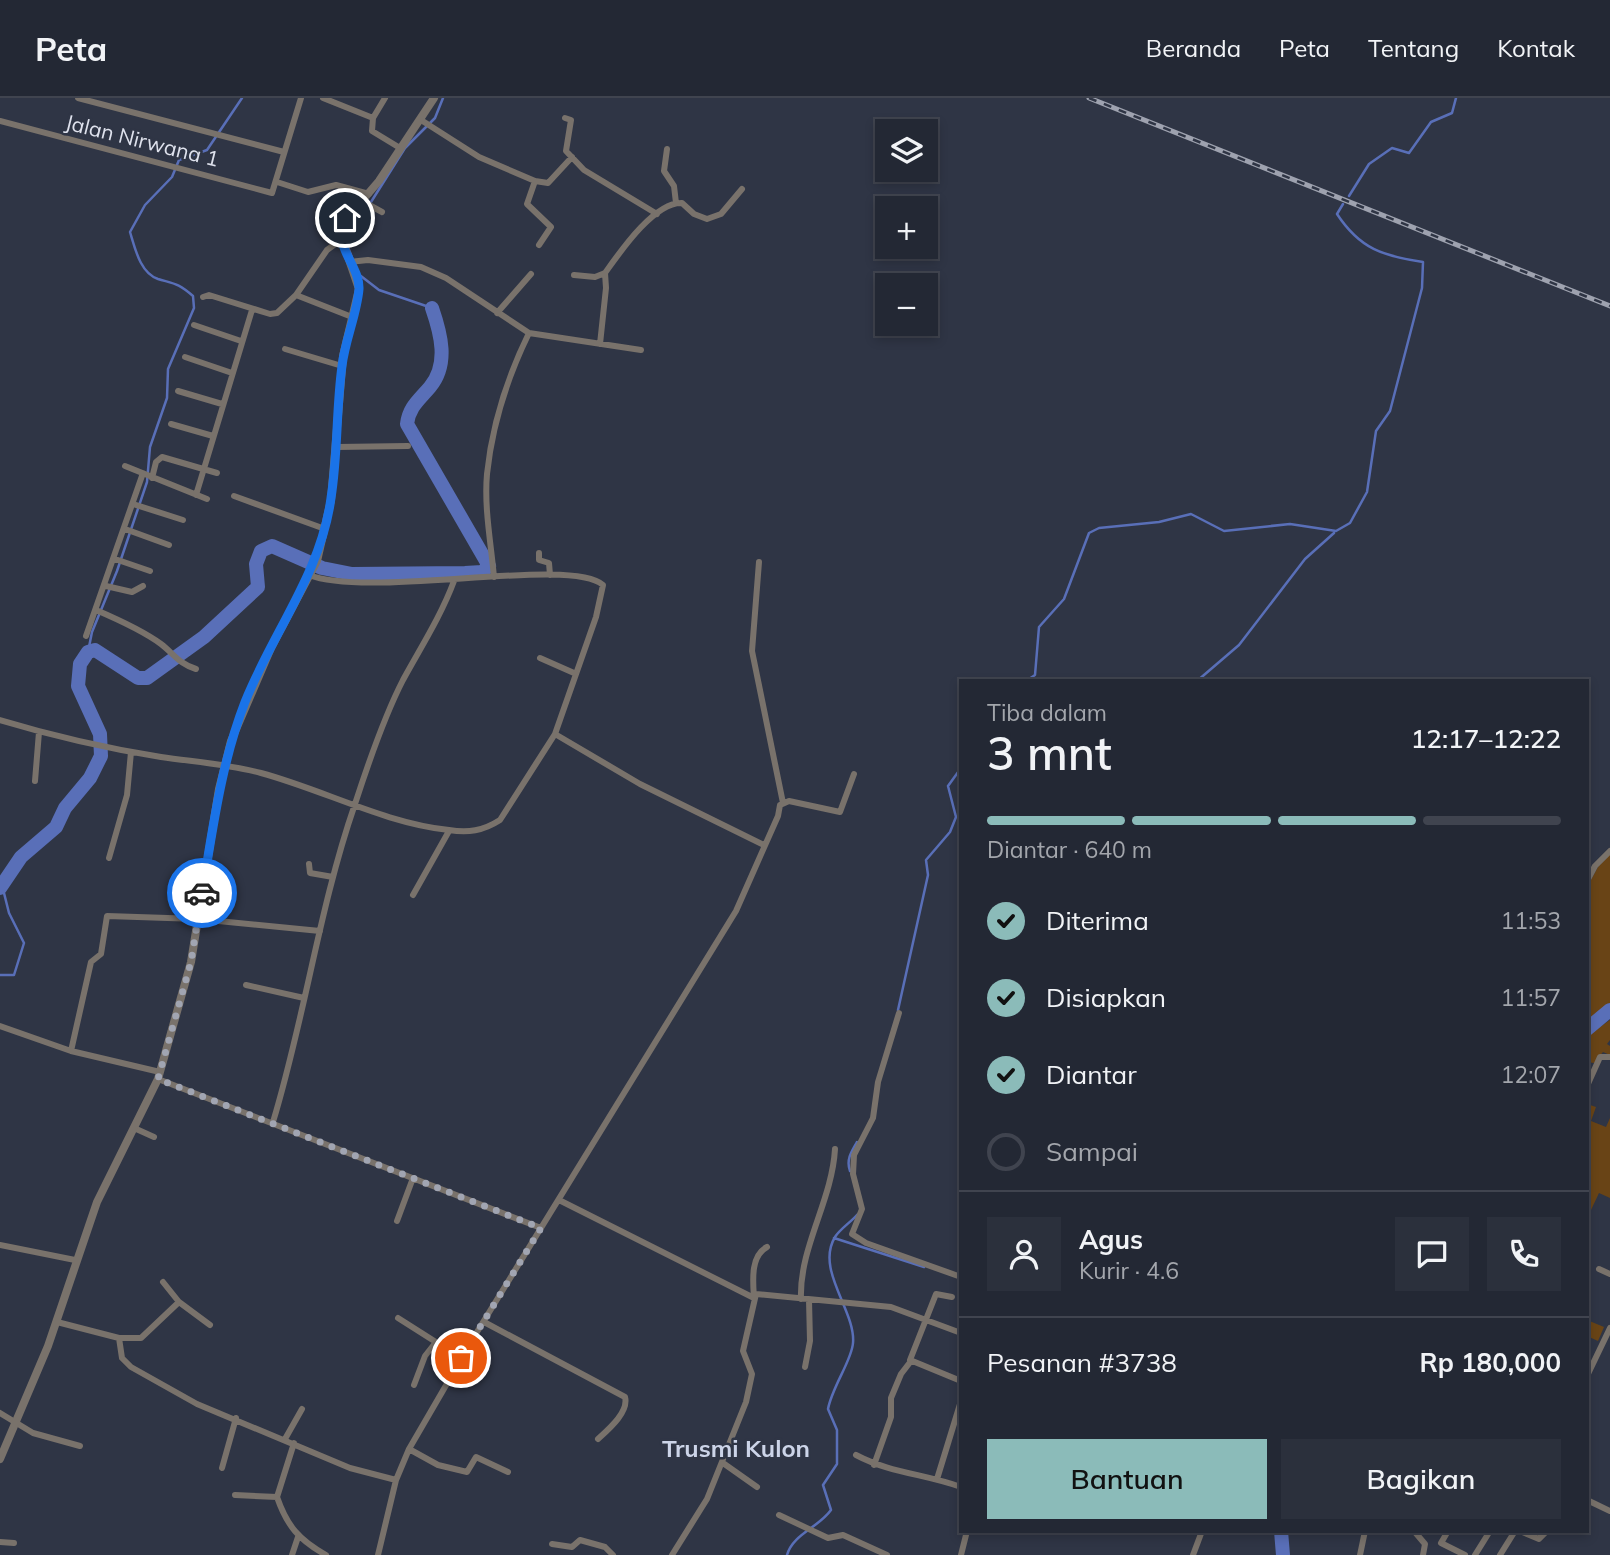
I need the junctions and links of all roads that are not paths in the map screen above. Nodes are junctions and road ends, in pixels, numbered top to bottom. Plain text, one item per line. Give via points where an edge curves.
1 (78, 98) edge
2 (301, 98) edge
3 (323, 98) edge
4 (385, 98) edge
5 (434, 98) edge
6 (373, 118) junction
7 (565, 118) dead end
8 (0, 121) edge
9 (426, 124) junction
10 (400, 148) junction
11 (667, 149) dead end
12 (284, 152) junction
13 (572, 157) junction
14 (535, 181) junction
15 (277, 182) junction
16 (742, 189) dead end
17 (367, 201) junction
18 (676, 203) junction
19 (382, 212) dead end
20 (657, 214) junction
21 (342, 239) junction
22 (539, 245) dead end
23 (352, 262) junction
24 (605, 273) junction
25 (531, 274) dead end
26 (574, 275) dead end
27 (296, 295) junction
28 (203, 297) dead end
29 (252, 310) junction
30 (497, 313) junction
31 (352, 317) junction
32 (194, 325) dead end
33 (529, 333) junction
34 (242, 341) junction
35 (600, 344) junction
36 (285, 349) dead end
37 (641, 350) dead end
38 (185, 357) dead end
39 (342, 366) junction
40 (232, 373) junction
41 (178, 391) dead end
42 (222, 404) junction
43 (171, 425) dead end
44 (213, 436) junction
45 (408, 446) dead end
46 (337, 447) junction
47 (125, 466) dead end
48 (202, 469) junction
49 (217, 473) dead end
50 (147, 476) junction
51 (196, 495) junction
52 (234, 496) dead end
53 (207, 499) dead end
54 (137, 505) junction
55 (183, 520) dead end
56 (325, 529) junction
57 (128, 530) junction
58 (169, 545) dead end
59 (539, 553) dead end
60 (120, 560) junction
61 (759, 562) dead end
62 (150, 571) dead end
63 (309, 574) junction
64 (550, 575) junction
65 (494, 577) junction
66 (454, 581) junction
67 (109, 586) junction
68 (144, 586) dead end
69 (99, 612) junction
70 (86, 636) dead end
71 (540, 658) dead end
72 (196, 669) dead end
73 (574, 673) junction
74 (0, 720) edge
75 (39, 732) junction
76 (555, 734) junction
77 (131, 752) junction
78 (224, 765) junction
79 (853, 774) dead end
80 (35, 781) dead end
81 (783, 803) junction
82 (354, 805) junction
83 (449, 831) junction
84 (764, 845) junction
85 (1610, 851) edge
86 (109, 858) dead end
87 (309, 864) dead end
88 (333, 877) junction
89 (1589, 877) edge
90 (413, 895) dead end
91 (275, 915) dead end
92 (198, 919) junction
93 (272, 925) junction
94 (320, 932) junction
95 (246, 985) dead end
96 (304, 999) junction
97 (899, 1013) dead end
98 (0, 1026) edge
99 (71, 1051) junction
100 (1610, 1057) edge
101 (159, 1076) junction
102 (1589, 1081) edge
103 (273, 1122) junction
104 (134, 1128) junction
105 (154, 1137) dead end
106 (835, 1149) dead end
107 (413, 1178) junction
108 (559, 1200) junction
109 (397, 1221) dead end
110 (541, 1228) junction
111 (0, 1245) edge
112 (766, 1247) dead end
113 (75, 1260) junction
114 (1599, 1269) dead end
115 (1610, 1274) edge
116 (959, 1276) edge
117 (163, 1282) dead end
118 (952, 1297) dead end
119 (754, 1298) junction
120 (801, 1299) junction
121 (809, 1300) junction
122 (180, 1302) junction
123 (398, 1318) dead end
124 (925, 1319) junction
125 (57, 1322) junction
126 (484, 1322) junction
127 (211, 1325) dead end
128 (1610, 1328) edge
129 (959, 1332) edge
130 (119, 1338) junction
131 (436, 1342) junction
132 (461, 1358) junction
133 (911, 1362) junction
134 (805, 1367) dead end
135 (1589, 1372) edge
136 (959, 1380) edge
137 (414, 1385) dead end
138 (959, 1408) edge
139 (302, 1409) dead end
140 (0, 1413) edge
141 (236, 1419) junction
142 (15, 1421) junction
143 (285, 1439) junction
144 (598, 1439) dead end
145 (294, 1443) junction
146 (80, 1446) dead end
147 (409, 1450) junction
148 (856, 1455) dead end
149 (0, 1459) edge
150 (723, 1463) junction
151 (874, 1465) junction
152 (222, 1468) dead end
153 (509, 1472) dead end
154 (937, 1479) junction
155 (396, 1480) junction
156 (959, 1486) edge
157 (757, 1487) dead end
158 (235, 1495) dead end
159 (277, 1497) junction
160 (1589, 1501) edge
161 (1610, 1511) edge
162 (779, 1515) dead end
163 (966, 1533) edge
164 (1201, 1533) edge
165 (1365, 1533) edge
166 (1416, 1533) edge
167 (1447, 1533) edge
168 (1489, 1533) edge
169 (1516, 1533) edge
170 (1523, 1533) edge
171 (1545, 1533) edge
172 (298, 1537) junction
173 (0, 1542) edge
174 (15, 1543) dead end
175 (552, 1544) dead end
176 (1362, 1554) edge
177 (292, 1555) edge
178 (326, 1555) edge
179 (378, 1555) edge
180 (613, 1555) edge
181 (672, 1555) edge
182 (887, 1555) edge
183 (961, 1555) edge
184 (1193, 1555) edge
185 (1423, 1555) edge
186 (1465, 1555) edge
187 (1475, 1555) edge
188 (1500, 1555) edge

1 - 12 street
2 - 12 street
3 - 6 street
4 - 6 street
5 - 9 street
6 - 10 street via 375,136
7 - 13 street via 571,120 565,149
8 - 15 street, Jalan Nirwana 1 via 272,193
9 - 10 street
9 - 14 street via 479,157
10 - 17 street
11 - 18 street via 664,171 674,186
12 - 15 street
13 - 14 street via 548,183
13 - 20 street via 584,170
14 - 22 street via 527,204 551,227
15 - 17 street via 308,192 336,185
16 - 18 street via 721,214 707,219
17 - 19 street
17 - 21 street via 345,218
18 - 20 street
20 - 24 street
21 - 23 street
21 - 27 street via 327,250
23 - 30 street via 421,267 446,278
23 - 31 street via 359,289
24 - 26 street
24 - 35 street
25 - 30 street
27 - 29 street via 274,314
27 - 31 street
28 - 29 street
29 - 34 street
30 - 33 street
31 - 39 street
32 - 34 street
33 - 35 street
33 - 65 street via 493,435 487,475
34 - 40 street
35 - 37 street
36 - 39 street
38 - 40 street
39 - 46 street
40 - 42 street
41 - 42 street
42 - 44 street
43 - 44 street
44 - 48 street
45 - 46 street
46 - 56 street
47 - 50 street
48 - 49 street
48 - 50 street via 162,457
48 - 51 street
50 - 51 street
50 - 54 street
51 - 53 street
52 - 56 street
54 - 55 street
54 - 57 street
56 - 63 street
57 - 58 street
57 - 60 street
59 - 64 street via 540,560 549,563
60 - 62 street
60 - 67 street
61 - 81 street via 752,651
63 - 66 street via 330,582
63 - 78 street via 246,700
64 - 65 street
64 - 73 street via 603,585
65 - 66 street
66 - 82 street via 404,680
67 - 68 street via 132,592
67 - 69 street
69 - 70 street
69 - 72 street via 145,634 180,663
71 - 73 street
73 - 76 street
74 - 75 street
75 - 77 street
75 - 80 street
76 - 83 street via 500,820 471,832
76 - 84 street via 640,784
77 - 78 street
77 - 86 street via 127,795
78 - 82 street
78 - 92 street
79 - 81 street via 840,812
81 - 84 street
82 - 83 street via 413,825
82 - 88 street
83 - 90 street
84 - 108 street via 736,911
85 - 89 street
87 - 88 street via 309,872
88 - 94 street
91 - 93 street
92 - 93 street
92 - 99 street via 106,917 101,954 91,962
92 - 101 street via 180,1010
93 - 94 street
94 - 96 street
95 - 96 street
96 - 103 street
97 - 116 street via 878,1082 873,1118 854,1155 862,1209 852,1234
98 - 99 street
99 - 101 street
100 - 102 street via 1600,1056
101 - 103 street
101 - 104 street
103 - 107 street
104 - 105 street
104 - 113 street via 97,1202
106 - 120 street via 800,1275
107 - 109 street
107 - 110 street
108 - 110 street
108 - 119 street
110 - 126 street
111 - 113 street
112 - 119 street via 755,1261
113 - 125 street
114 - 115 street
117 - 122 street
118 - 124 street via 936,1294
119 - 120 street via 761,1294
119 - 150 street via 743,1353 752,1374
120 - 121 street
121 - 124 street via 891,1307
121 - 134 street
122 - 127 street
122 - 130 street via 141,1338
123 - 131 street
124 - 129 street
124 - 133 street
125 - 130 street
125 - 142 street
126 - 132 street
126 - 144 street via 626,1398 616,1422
128 - 135 street
130 - 141 street via 122,1358 131,1367 197,1404
131 - 132 street
131 - 137 street
132 - 147 street
133 - 136 street
133 - 151 street via 891,1398 891,1417
138 - 154 street
139 - 143 street
140 - 142 street
141 - 143 street
141 - 152 street
142 - 146 street via 33,1433
142 - 149 street
143 - 145 street
145 - 155 street via 350,1468
145 - 159 street
147 - 153 street via 457,1472 467,1472 476,1457
147 - 155 street
148 - 151 street
150 - 157 street
150 - 181 street
151 - 154 street
154 - 156 street
155 - 179 street
158 - 159 street
159 - 172 street
160 - 161 street
162 - 182 street via 828,1538 843,1535
163 - 183 street
164 - 184 street
165 - 176 street
166 - 185 street via 1425,1544
167 - 186 street via 1441,1543
168 - 187 street
169 - 188 street
170 - 171 street via 1539,1539
172 - 177 street
172 - 178 street
173 - 174 street
175 - 180 street via 572,1547 580,1540 605,1547

